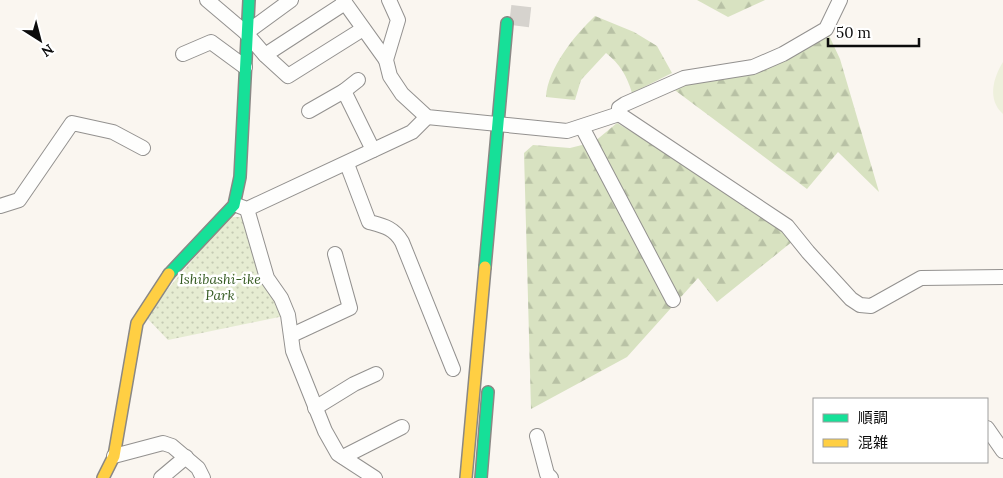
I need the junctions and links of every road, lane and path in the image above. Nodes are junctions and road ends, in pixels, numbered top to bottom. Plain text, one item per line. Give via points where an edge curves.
1 (207, 0) edge
2 (249, 0) edge
3 (290, 0) edge
4 (389, 0) edge
5 (840, 0) edge
6 (344, 2) edge
7 (507, 23) tunnel mouth
8 (363, 30) junction
9 (246, 33) junction
10 (183, 54) dead end
11 (265, 55) junction
12 (386, 60) junction
13 (244, 67) junction
14 (358, 80) dead end
15 (344, 91) junction
16 (309, 111) dead end
17 (619, 114) junction
18 (427, 117) junction
19 (508, 124) junction
20 (582, 128) junction
21 (143, 148) dead end
22 (373, 150) junction
23 (347, 164) junction
24 (0, 206) edge
25 (240, 207) junction
26 (335, 254) dead end
27 (1003, 277) edge
28 (672, 300) dead end
29 (292, 335) junction
30 (453, 370) dead end
31 (376, 374) dead end
32 (489, 380) dead end
33 (315, 408) junction
34 (402, 427) dead end
35 (988, 429) edge
36 (537, 436) dead end
37 (1003, 451) edge
38 (114, 456) junction
39 (186, 457) junction
40 (343, 457) junction
41 (103, 478) edge
42 (161, 478) edge
43 (203, 478) edge
44 (375, 478) edge
45 (466, 478) edge
46 (481, 478) edge
47 (551, 478) edge

1 - 9 street
2 - 9 street
3 - 9 street
4 - 12 street via 398,20
5 - 17 street via 826,30 783,54 753,67 684,78 625,104 619,108
6 - 8 street
6 - 11 street
7 - 19 street
8 - 11 street via 288,76
8 - 12 street
9 - 11 street
9 - 13 street
10 - 13 street via 211,42
12 - 18 street via 390,76 402,94
13 - 25 street
14 - 15 street
15 - 16 street
15 - 22 street
17 - 20 street
17 - 27 street via 787,226 860,304 871,306 920,278
18 - 19 street
18 - 22 street via 412,132
19 - 20 street via 567,131
19 - 45 street
20 - 28 street
21 - 24 street via 113,132 72,123 19,200
22 - 23 street
23 - 25 street
23 - 30 street via 369,222 386,226 398,234
25 - 29 street via 267,278 288,315
25 - 38 street via 172,270 137,323 124,413
26 - 29 street via 350,308
29 - 33 street via 293,351
31 - 33 street
32 - 46 street
33 - 40 street via 325,431
34 - 40 street
35 - 37 street
36 - 47 street via 547,474
38 - 39 street via 163,443
38 - 41 street
39 - 42 street
39 - 43 street
40 - 44 street

